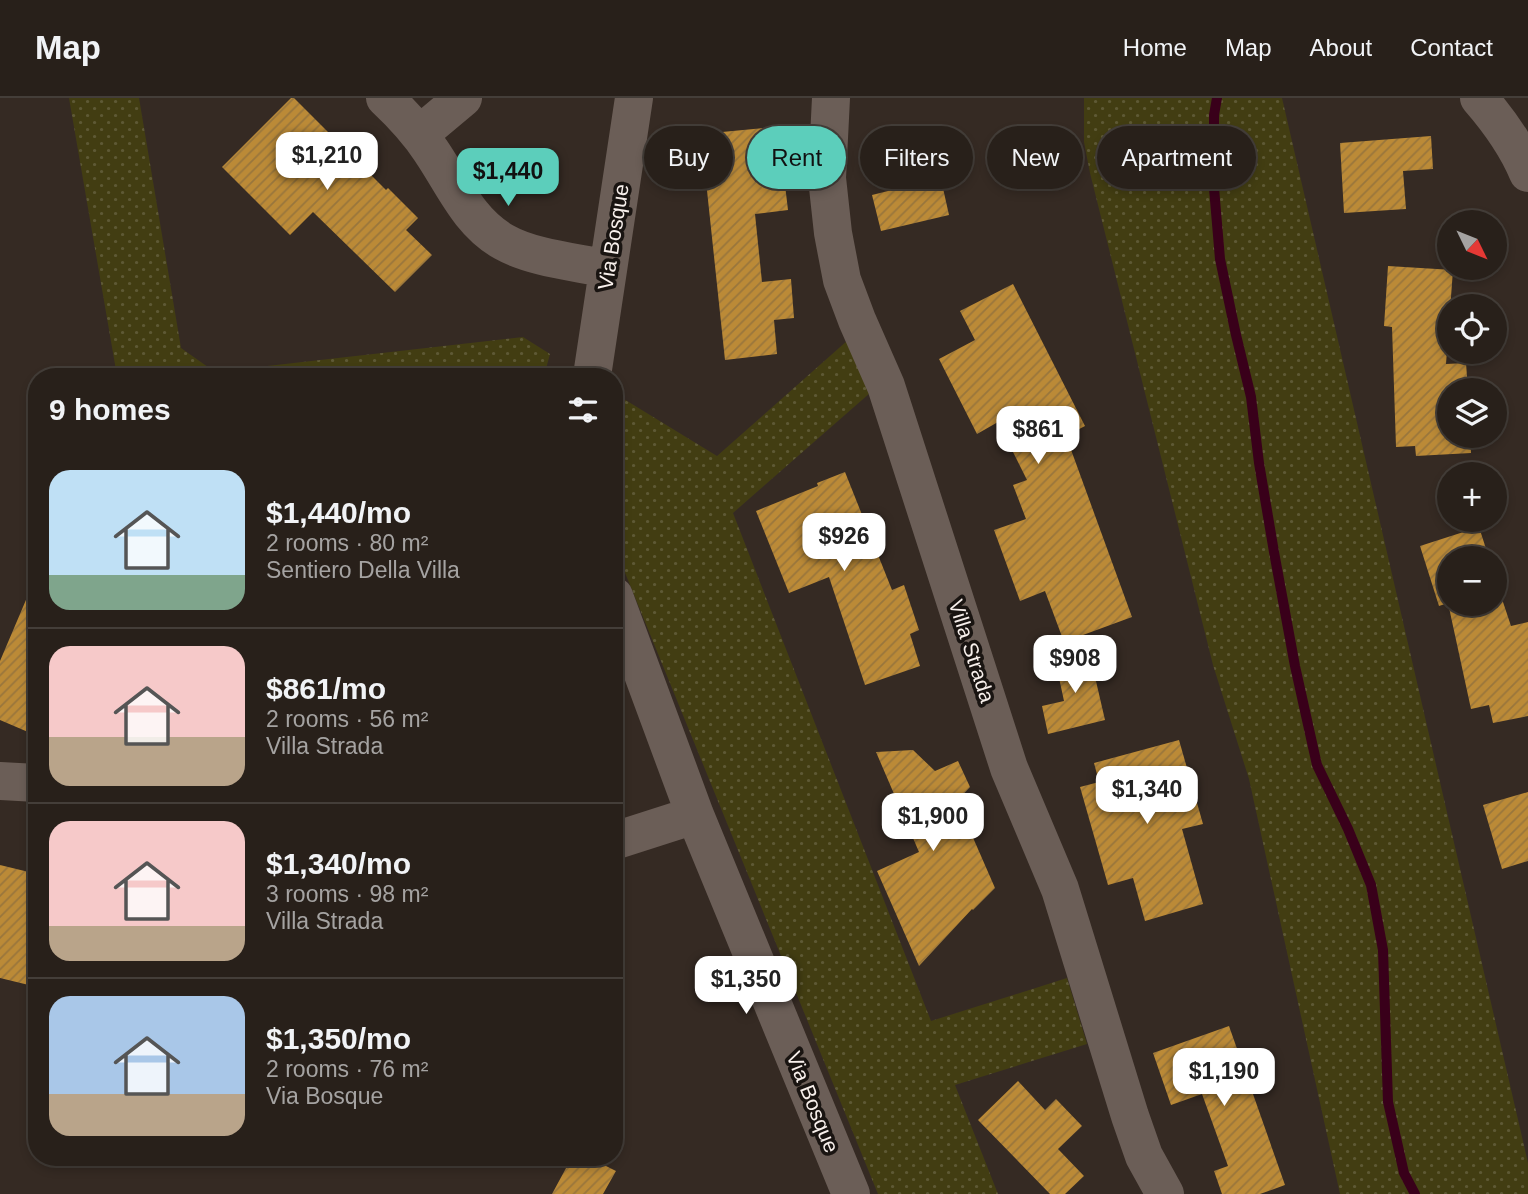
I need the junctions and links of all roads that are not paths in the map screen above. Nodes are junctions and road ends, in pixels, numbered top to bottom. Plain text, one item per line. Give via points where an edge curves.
1 (385, 98) edge
2 (463, 98) edge
3 (634, 98) edge
4 (831, 98) edge
5 (1479, 98) edge
6 (419, 134) junction
7 (1528, 173) edge
8 (608, 269) junction
9 (593, 368) edge
10 (623, 620) edge
11 (0, 781) edge
12 (28, 783) edge
13 (695, 815) junction
14 (623, 838) edge
15 (852, 1194) edge
16 (1166, 1194) edge

1 - 6 street
2 - 6 street
3 - 8 street, Via Bosque
4 - 16 street, Villa Strada via 827,178 842,280 886,386 1009,768 1060,889 1144,1156
5 - 7 street via 1510,138
6 - 8 street via 469,211 503,242
8 - 9 street, Via Bosque
10 - 13 street, Via Bosque
11 - 12 street
13 - 14 street
13 - 15 street, Via Bosque

